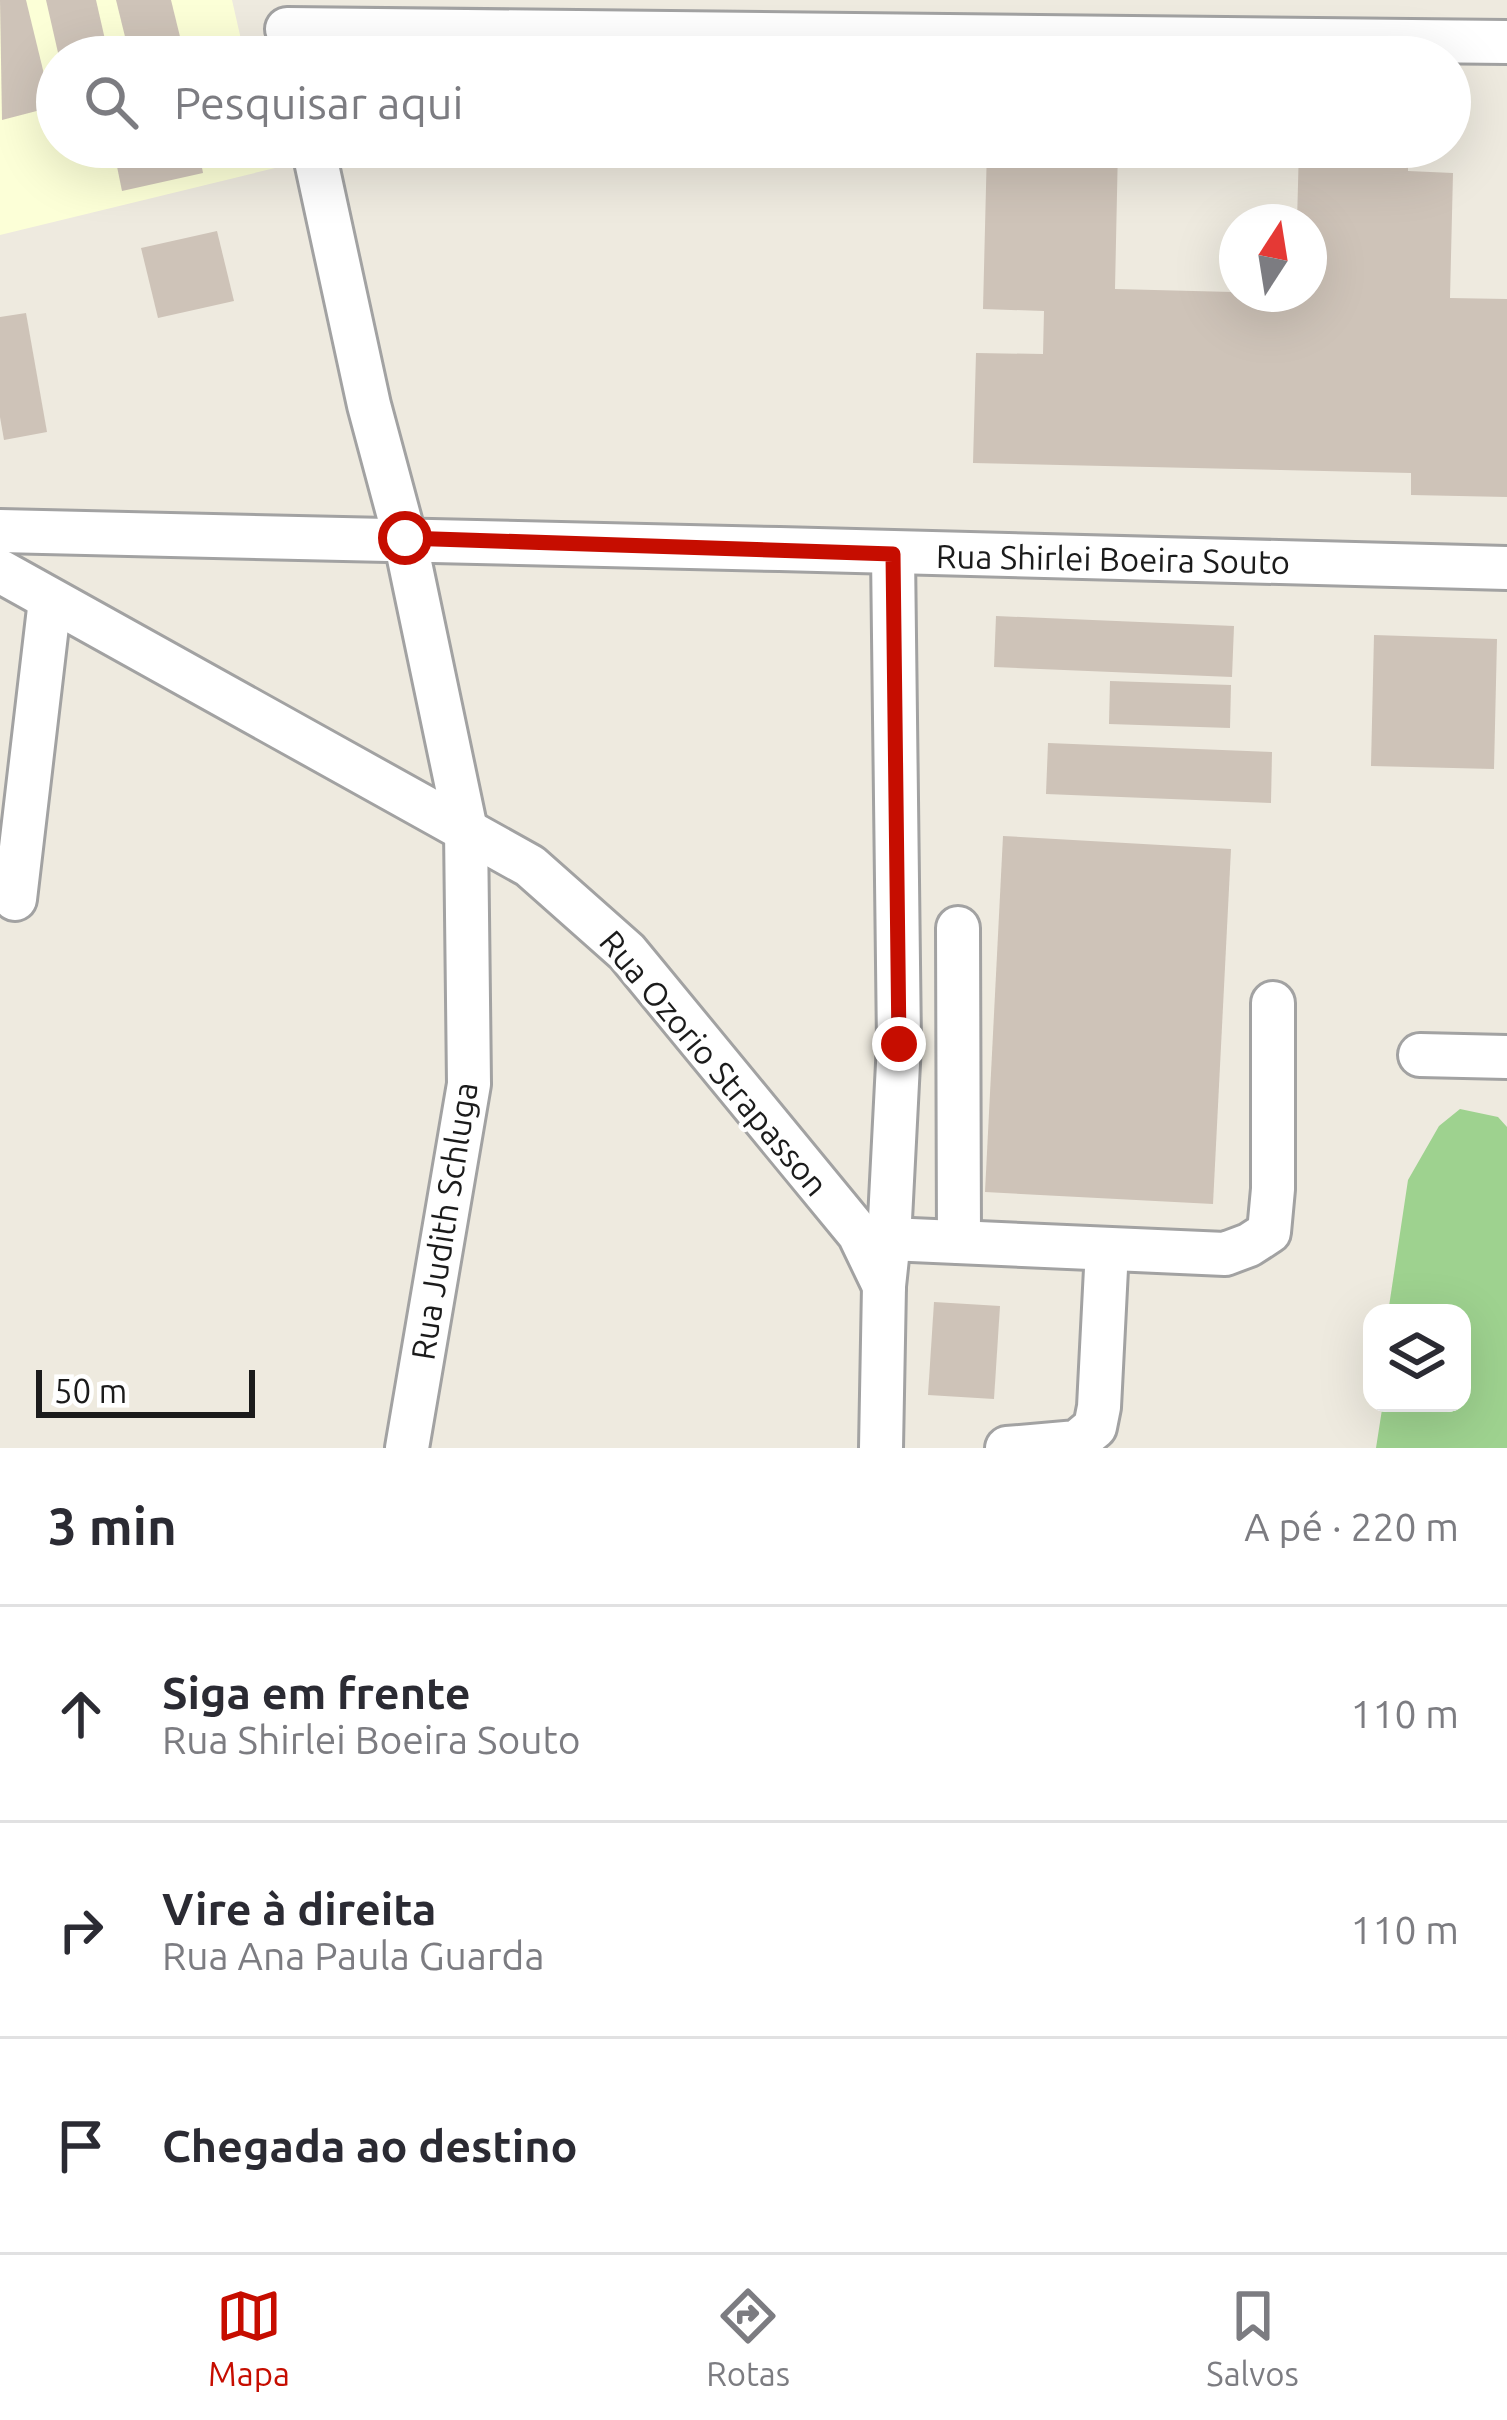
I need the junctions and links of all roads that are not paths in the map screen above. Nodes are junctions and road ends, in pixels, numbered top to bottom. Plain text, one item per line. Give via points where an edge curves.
1 (286, 29) edge
2 (943, 36) edge
3 (1471, 42) edge
4 (1507, 42) edge
5 (318, 168) edge
6 (0, 531) edge
7 (405, 538) junction
8 (893, 554) junction
9 (1507, 568) edge
10 (0, 571) edge
11 (50, 600) junction
12 (466, 830) junction
13 (15, 899) dead end
14 (958, 928) dead end
15 (1273, 1003) dead end
16 (1420, 1054) dead end
17 (1507, 1057) edge
18 (889, 1239) junction
19 (959, 1242) junction
20 (1107, 1250) junction
21 (884, 1286) junction
22 (407, 1448) edge
23 (880, 1448) edge
24 (1007, 1448) edge

1 - 2 street
3 - 4 street
5 - 7 street, Rua Judith Schluga
6 - 7 street, Rua Shirlei Boeira Souto
7 - 8 street, Rua Shirlei Boeira Souto
7 - 12 street, Rua Judith Schluga
8 - 9 street, Rua Shirlei Boeira Souto
8 - 18 street via 899,1044
10 - 11 street, Rua Ozorio Strapasson
11 - 12 street, Rua Ozorio Strapasson
11 - 13 street
12 - 21 street, Rua Ozorio Strapasson via 530,866 627,952 859,1234
12 - 22 street, Rua Judith Schluga via 469,1084
14 - 19 street
15 - 20 street via 1269,1232 1225,1254
16 - 17 street
18 - 19 street
18 - 21 street
19 - 20 street
20 - 24 street via 1095,1426 1077,1442
21 - 23 street, Rua Ozorio Strapasson

